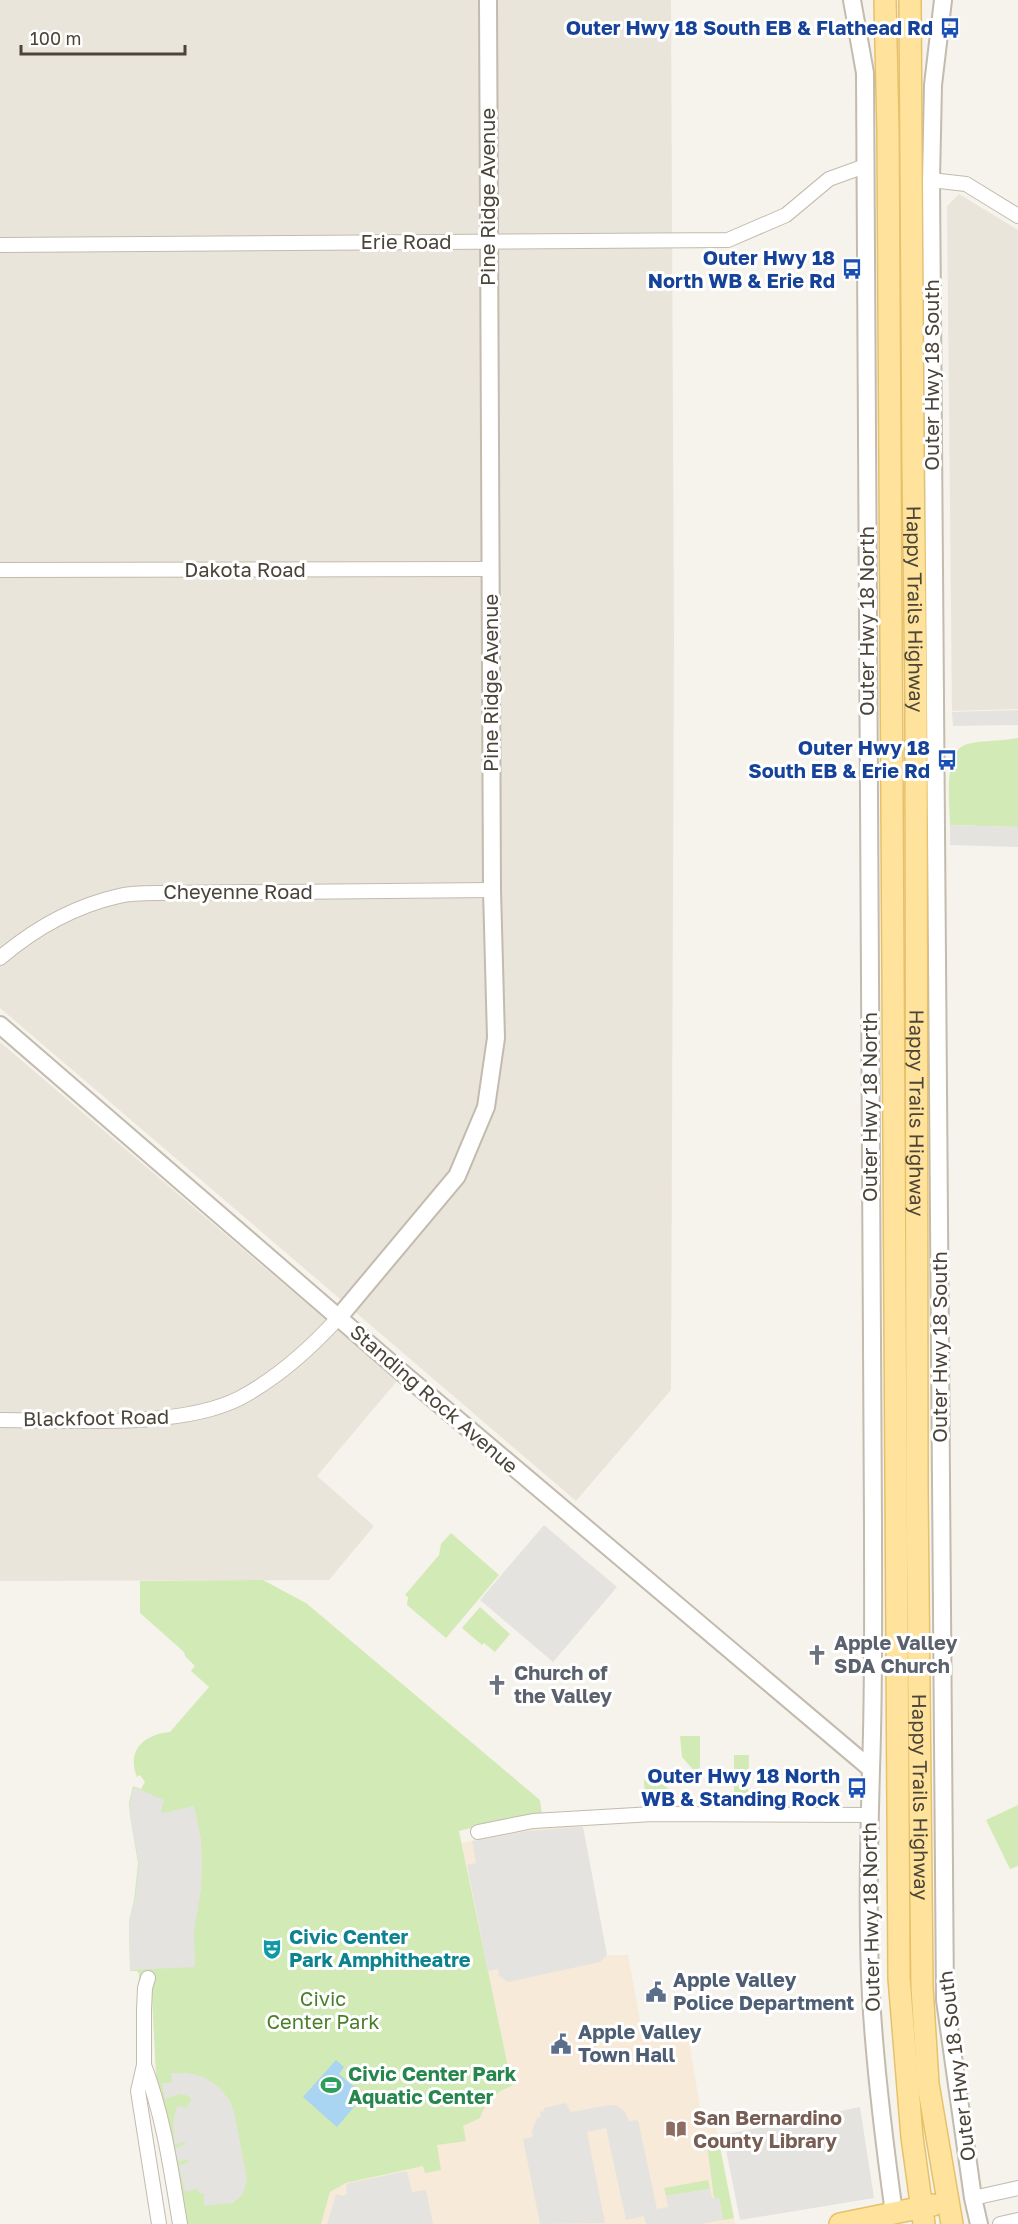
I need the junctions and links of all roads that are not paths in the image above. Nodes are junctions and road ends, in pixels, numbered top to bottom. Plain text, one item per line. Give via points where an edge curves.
1 (488, 0) edge
2 (852, 0) edge
3 (885, 0) edge
4 (910, 0) edge
5 (943, 0) edge
6 (865, 166) junction
7 (931, 180) junction
8 (1018, 216) edge
9 (488, 242) junction
10 (0, 245) edge
11 (490, 568) junction
12 (0, 570) edge
13 (492, 890) junction
14 (0, 958) edge
15 (0, 1025) edge
16 (339, 1317) junction
17 (0, 1420) edge
18 (871, 1769) junction
19 (869, 1815) junction
20 (478, 1832) dead end
21 (148, 1978) dead end
22 (144, 2065) junction
23 (1018, 2188) edge
24 (973, 2198) junction
25 (949, 2203) junction
26 (894, 2213) junction
27 (923, 2216) edge
28 (1018, 2220) edge
29 (159, 2224) edge
30 (180, 2224) edge
31 (840, 2224) edge
32 (952, 2224) edge
33 (979, 2224) edge
34 (1000, 2224) edge

1 - 9 street, Pine Ridge Avenue
2 - 6 street, Outer Hwy 18 North via 865,73
3 - 27 main road, Happy Trails Highway via 899,1978 909,2116
4 - 25 main road, Happy Trails Highway via 916,698 916,1492 922,1987 928,2084
5 - 7 street, Outer Hwy 18 South via 933,85
6 - 9 street, Erie Road via 829,180 786,215 728,240
6 - 18 street, Outer Hwy 18 North
7 - 8 street via 966,184
7 - 24 street, Outer Hwy 18 South via 945,2000
9 - 10 street, Erie Road
9 - 11 street, Pine Ridge Avenue
11 - 12 street, Dakota Road
11 - 13 street, Pine Ridge Avenue
13 - 14 street, Cheyenne Road via 121,895 57,919
13 - 16 street, Pine Ridge Avenue via 496,1038 486,1107 458,1176
15 - 16 street, Standing Rock Avenue
16 - 17 street, Blackfoot Road via 308,1351 272,1377 238,1398 209,1408 145,1419
16 - 18 street, Standing Rock Avenue
18 - 19 street, Outer Hwy 18 North
19 - 20 street via 653,1814 533,1821
19 - 26 street, Outer Hwy 18 North via 871,1995 878,2095
21 - 22 street
22 - 29 street via 138,2091
22 - 30 street via 165,2136
23 - 24 street
24 - 25 street
24 - 33 street, Outer Hwy 18 South
25 - 27 main road
25 - 32 main road, Happy Trails Highway
26 - 27 main road
26 - 31 main road
28 - 34 street

